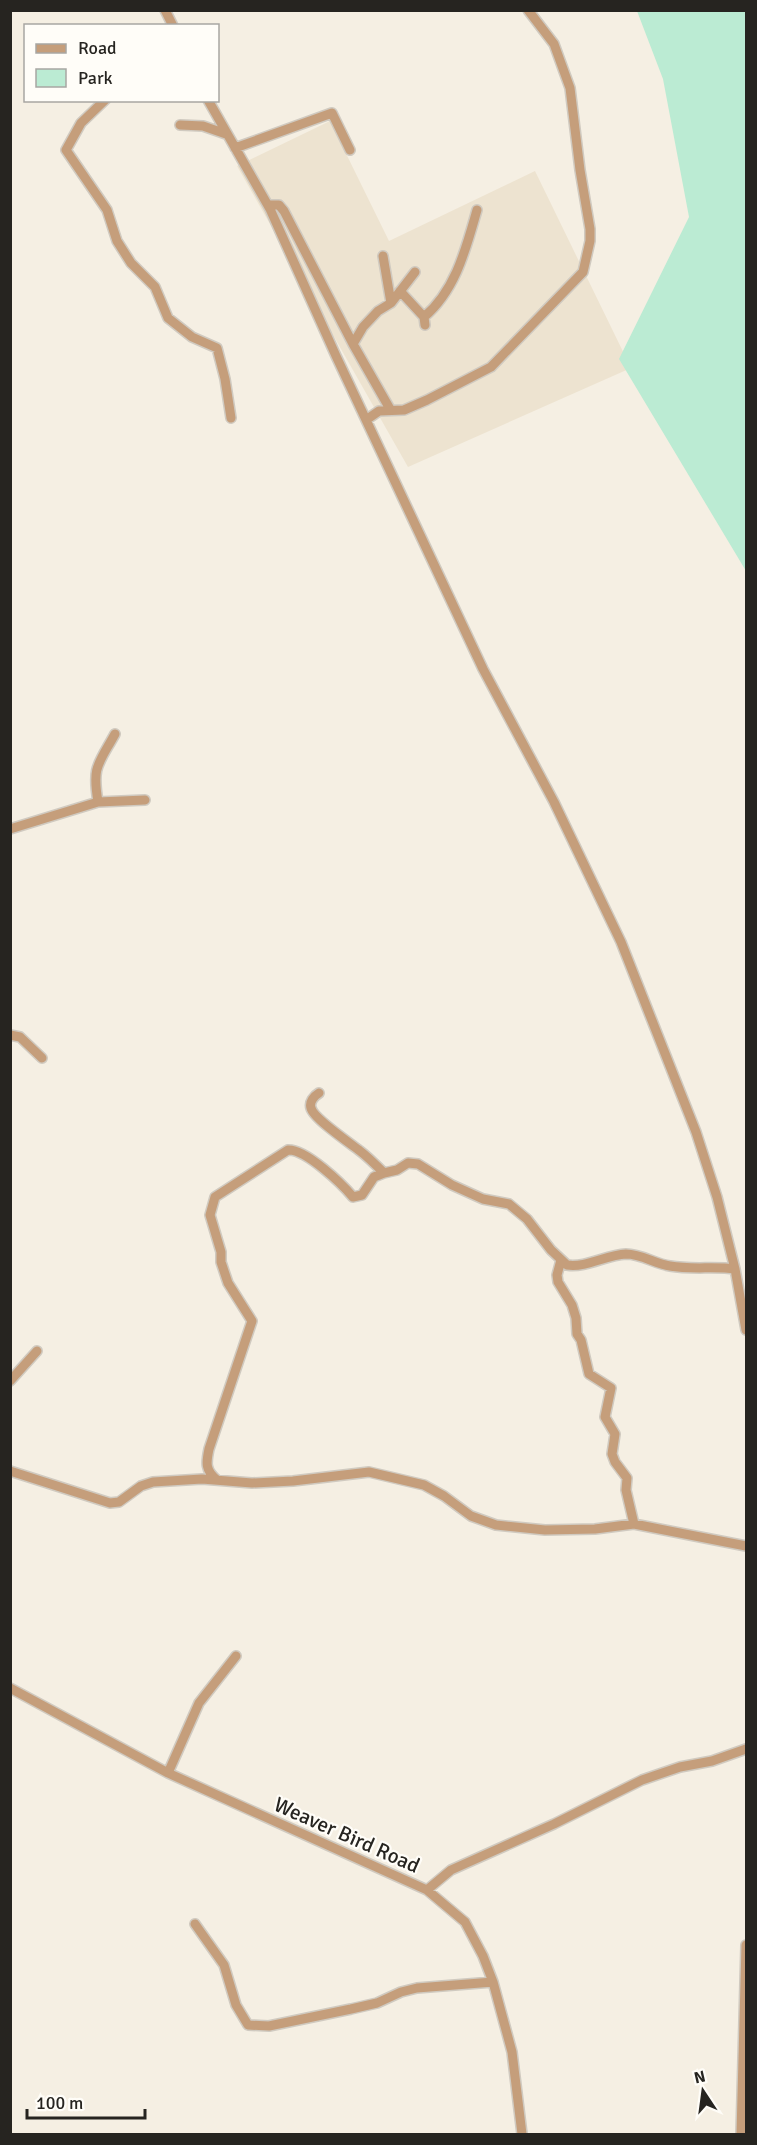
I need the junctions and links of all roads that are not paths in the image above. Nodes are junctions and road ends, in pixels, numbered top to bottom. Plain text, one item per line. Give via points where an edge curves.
1 (165, 10) edge
2 (528, 10) edge
3 (172, 24) edge
4 (103, 102) edge
5 (209, 102) edge
6 (180, 125) dead end
7 (226, 134) junction
8 (235, 148) junction
9 (350, 150) dead end
10 (268, 205) junction
11 (477, 210) dead end
12 (383, 256) dead end
13 (415, 272) dead end
14 (400, 291) junction
15 (391, 303) junction
16 (354, 344) junction
17 (390, 409) junction
18 (231, 418) dead end
19 (366, 420) junction
20 (115, 734) dead end
21 (145, 800) dead end
22 (98, 802) junction
23 (10, 829) edge
24 (10, 1035) edge
25 (42, 1058) dead end
26 (319, 1093) dead end
27 (384, 1173) junction
28 (561, 1260) junction
29 (735, 1269) junction
30 (747, 1330) edge
31 (37, 1351) dead end
32 (10, 1381) edge
33 (10, 1471) edge
34 (217, 1480) junction
35 (634, 1524) junction
36 (747, 1546) edge
37 (236, 1656) dead end
38 (10, 1688) edge
39 (747, 1749) edge
40 (168, 1773) junction
41 (427, 1890) junction
42 (195, 1924) dead end
43 (747, 1945) edge
44 (493, 1982) junction
45 (522, 2134) edge
46 (741, 2134) edge

1 - 3 street
2 - 17 street via 554,44 570,88 590,229 583,272 491,367 404,410
4 - 18 street via 81,123 66,150 107,210 117,241 155,287 168,318 192,337 217,348
5 - 7 street
6 - 7 street via 203,126
7 - 8 street
8 - 9 street via 332,114
8 - 10 street
10 - 16 street via 279,205 284,212
10 - 19 street
11 - 14 street via 461,265 424,321
12 - 15 street
13 - 14 street
14 - 15 street
15 - 16 street via 363,327
16 - 17 street
17 - 19 street
19 - 29 street via 483,669 554,802 621,942 696,1132
20 - 22 street via 96,769
21 - 22 street
22 - 23 street
24 - 25 street via 20,1037
26 - 27 street via 310,1105 315,1115
27 - 28 street via 408,1163 418,1164 483,1199 509,1204
27 - 34 street via 374,1178 362,1195 353,1197 347,1187 303,1154 288,1150 215,1197 210,1215 221,1262 228,1283 252,1321 209,1449 206,1465
28 - 29 street via 571,1266 634,1254 660,1265
28 - 35 street via 558,1282 572,1305 589,1374 611,1388 605,1417 615,1434 612,1454 627,1478
29 - 30 street
31 - 32 street
33 - 34 street via 110,1503 119,1502 153,1482
34 - 35 street via 293,1481 369,1472 424,1485 471,1516 496,1525 545,1530
35 - 36 street
37 - 40 street via 199,1703
38 - 40 street, Weaver Bird Road
39 - 41 street via 642,1780 451,1869
40 - 41 street, Weaver Bird Road
41 - 44 street, Weaver Bird Road via 465,1922
42 - 44 street via 224,1965 236,2005 248,2025 269,2026 351,2009 417,1988
43 - 46 street
44 - 45 street, Weaver Bird Road via 512,2052

